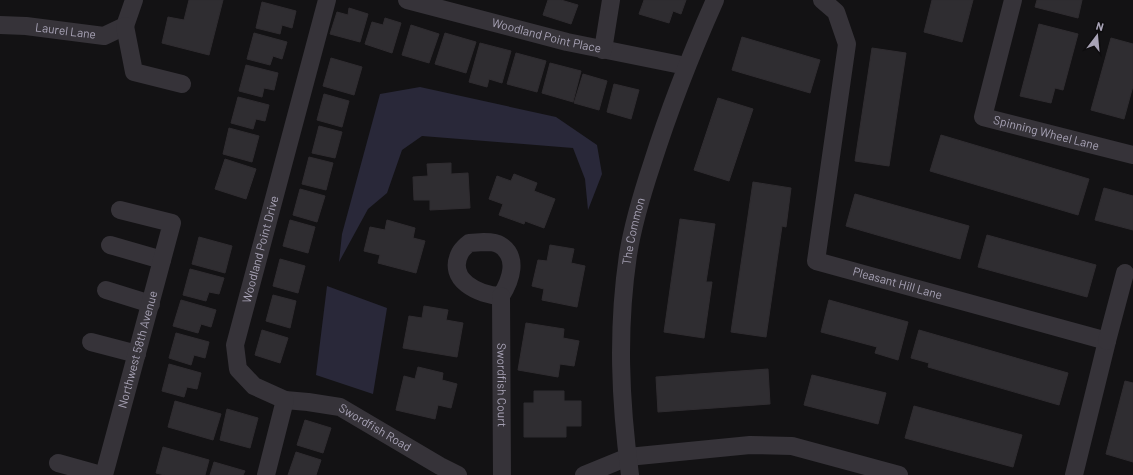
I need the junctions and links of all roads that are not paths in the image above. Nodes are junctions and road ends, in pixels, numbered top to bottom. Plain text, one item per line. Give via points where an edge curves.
1 (134, 0) edge
2 (327, 0) edge
3 (407, 0) edge
4 (611, 0) edge
5 (715, 0) edge
6 (822, 0) edge
7 (1013, 0) edge
8 (456, 6) edge
9 (0, 25) edge
10 (125, 26) junction
11 (603, 50) junction
12 (686, 66) junction
13 (182, 84) dead end
14 (1133, 155) edge
15 (120, 210) dead end
16 (110, 245) dead end
17 (162, 260) junction
18 (1125, 273) dead end
19 (106, 290) dead end
20 (501, 296) dead end
21 (150, 304) junction
22 (1107, 341) junction
23 (91, 342) dead end
24 (137, 354) junction
25 (285, 400) junction
26 (628, 457) junction
27 (58, 463) dead end
28 (100, 475) edge
29 (104, 475) edge
30 (266, 475) edge
31 (458, 475) edge
32 (502, 475) edge
33 (584, 475) edge
34 (630, 475) edge
35 (899, 475) edge
36 (1074, 475) edge

1 - 10 street
2 - 25 street, Woodland Point Drive via 236,345 238,369 254,386
3 - 8 street, Woodland Point Place
4 - 11 street
5 - 12 street, The Common
6 - 22 street, Pleasant Hill Lane via 836,12 847,44 816,261
7 - 14 street, Spinning Wheel Lane via 983,117
8 - 11 street, Woodland Point Place via 567,42
9 - 10 street, Laurel Lane via 104,36
10 - 13 street via 134,72
11 - 12 street, Woodland Point Place
12 - 26 street, The Common via 640,200 628,254 620,336 621,387
15 - 17 street, Northwest 58th Avenue via 172,223
16 - 17 street
17 - 21 street, Northwest 58th Avenue
18 - 22 street
19 - 21 street
20 - 32 street, Swordfish Court
21 - 24 street, Northwest 58th Avenue
22 - 36 street
23 - 24 street
24 - 29 street, Northwest 58th Avenue
25 - 30 street
25 - 31 street, Swordfish Road via 340,407
26 - 33 street
26 - 34 street, The Common
26 - 35 street via 750,445 792,446
27 - 28 street

